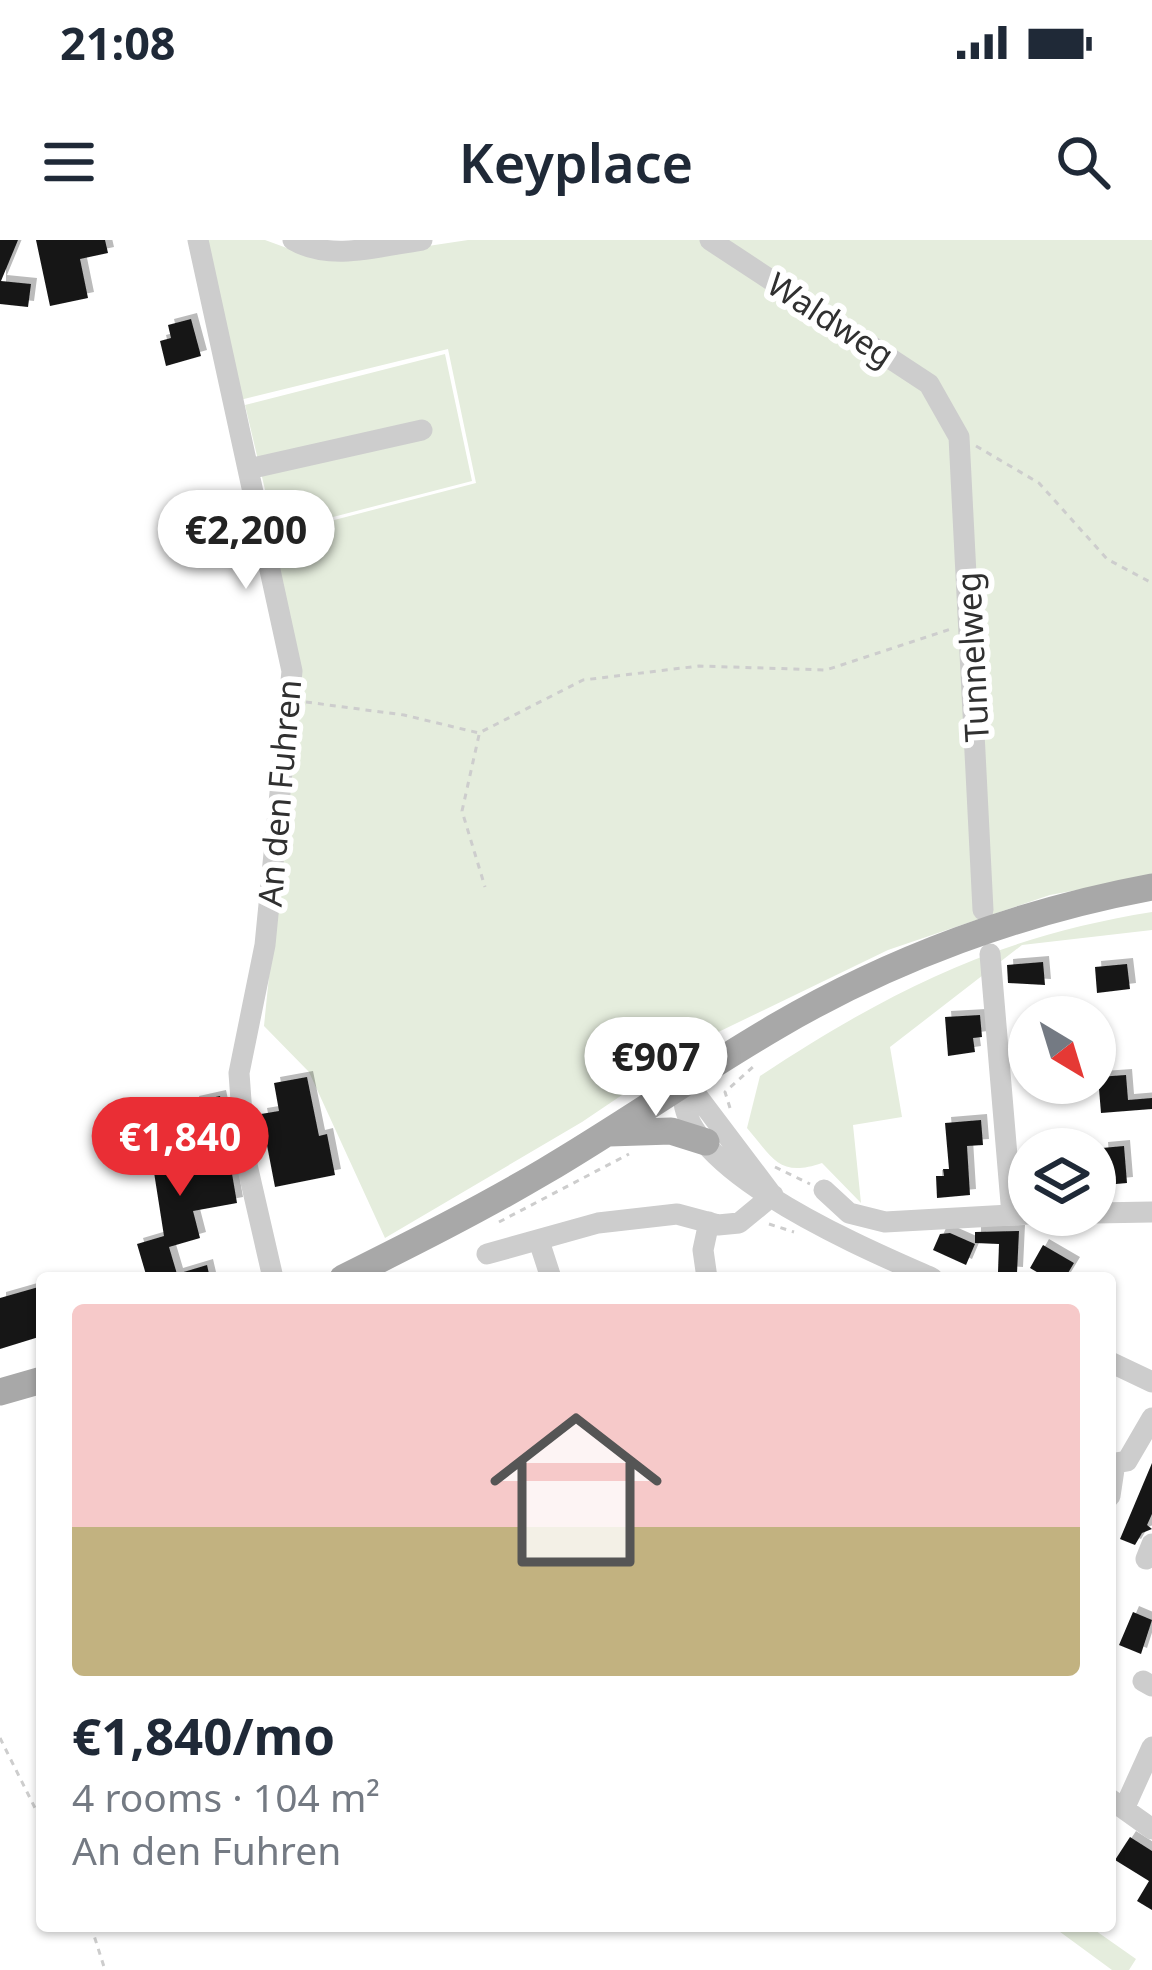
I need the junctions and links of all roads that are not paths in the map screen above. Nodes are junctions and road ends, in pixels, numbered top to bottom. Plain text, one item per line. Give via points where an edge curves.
1 (198, 240) edge
2 (293, 240) edge
3 (422, 240) edge
4 (710, 240) edge
5 (393, 242) edge
6 (943, 408) joint
7 (422, 430) dead end
8 (248, 470) junction
9 (1152, 887) edge
10 (983, 910) dead end
11 (990, 954) dead end
12 (686, 1081) junction
13 (1010, 1128) edge
14 (604, 1134) junction
15 (706, 1142) junction
16 (824, 1190) road end
17 (772, 1195) junction
18 (1152, 1212) edge
19 (1116, 1213) edge
20 (1008, 1216) edge
21 (709, 1222) junction
22 (539, 1241) junction
23 (487, 1254) dead end
24 (272, 1272) edge
25 (355, 1272) edge
26 (549, 1272) edge
27 (706, 1272) edge
28 (919, 1272) edge
29 (1116, 1365) edge
30 (36, 1382) edge
31 (1152, 1382) edge
32 (0, 1392) edge
33 (1152, 1418) edge
34 (1116, 1462) edge
35 (1152, 1747) edge
36 (1117, 1804) edge
37 (1152, 1829) edge

1 - 8 street, An den Fuhren
2 - 5 street via 312,251
3 - 5 street
4 - 6 street, Waldweg via 929,384
6 - 10 street, Tunnelweg via 959,436
7 - 8 street
8 - 24 street, An den Fuhren via 292,671 265,945 238,1073 245,1156
9 - 12 main road via 938,949 782,1023
11 - 13 street
12 - 14 main road
12 - 15 street via 683,1110
12 - 17 street
14 - 15 main road via 671,1131
14 - 25 main road
15 - 17 street via 735,1175
16 - 20 street via 849,1213 885,1222
17 - 21 street via 739,1223
17 - 28 street
18 - 19 street
21 - 22 street via 677,1214 598,1223
21 - 27 street
22 - 23 street
22 - 26 street
29 - 31 street
30 - 32 main road
33 - 34 street via 1127,1461
35 - 36 street
36 - 37 street

